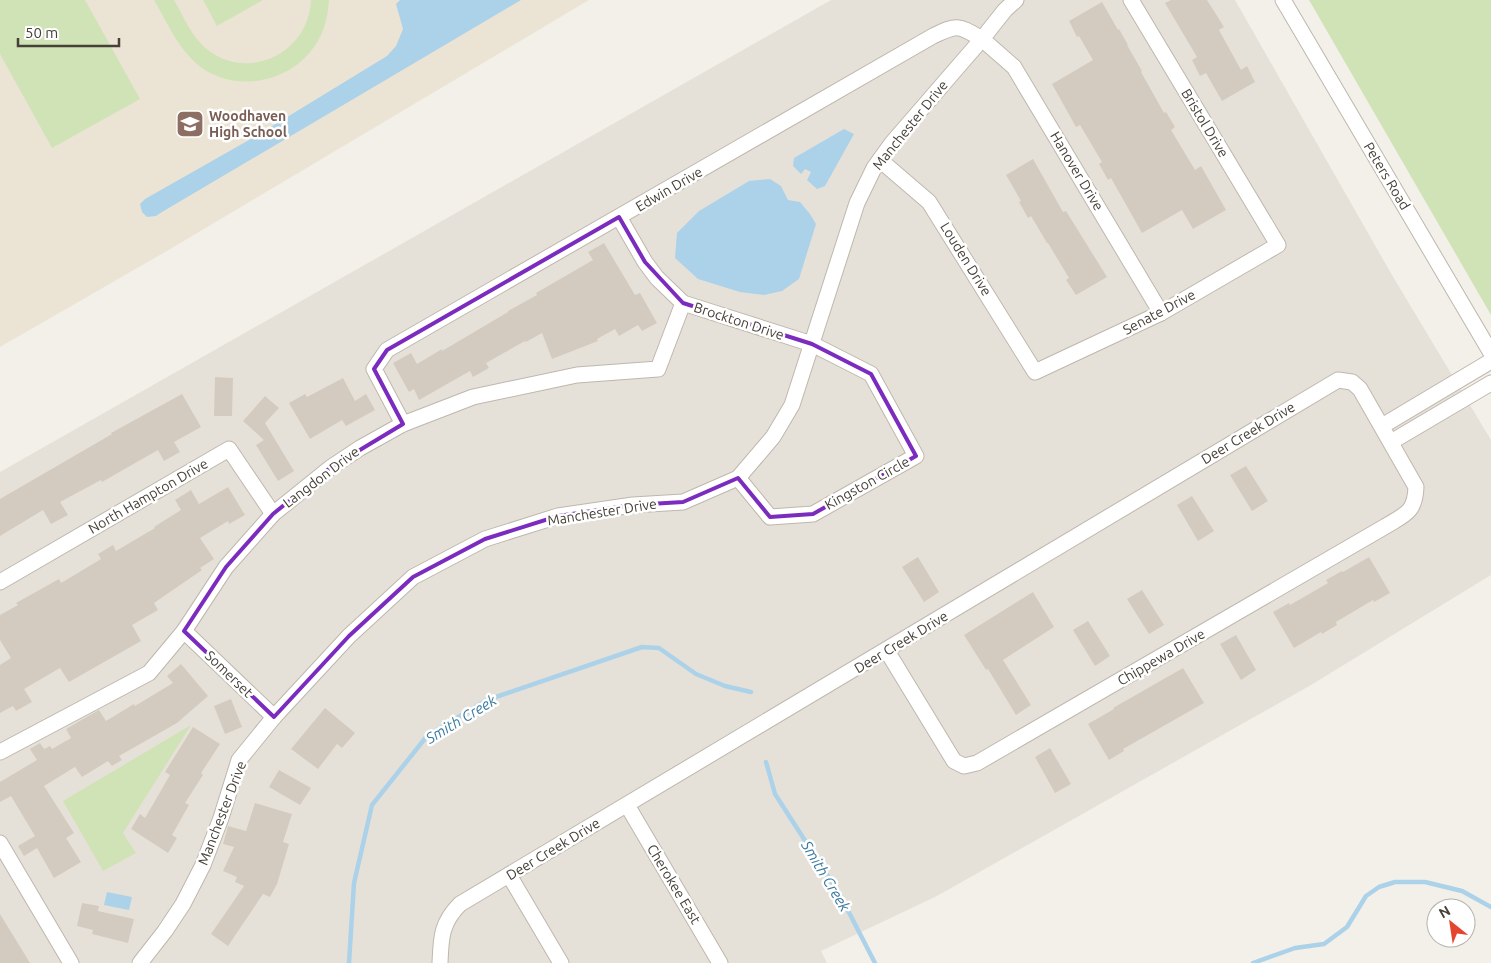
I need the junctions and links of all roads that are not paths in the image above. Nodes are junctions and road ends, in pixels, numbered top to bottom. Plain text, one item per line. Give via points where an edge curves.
1 (1016, 0) edge
2 (1131, 0) edge
3 (1283, 0) edge
4 (982, 39) junction
5 (880, 160) junction
6 (619, 217) junction
7 (1278, 245) joint
8 (683, 302) junction
9 (1161, 313) junction
10 (812, 344) junction
11 (1491, 353) edge
12 (1491, 361) edge
13 (1035, 372) joint
14 (1491, 383) edge
15 (403, 424) junction
16 (1382, 426) junction
17 (1391, 442) junction
18 (738, 478) junction
19 (273, 514) junction
20 (0, 582) edge
21 (184, 631) junction
22 (887, 650) junction
23 (274, 717) junction
24 (0, 752) edge
25 (627, 805) junction
26 (0, 843) edge
27 (509, 875) junction
28 (71, 963) edge
29 (140, 963) edge
30 (440, 963) edge
31 (561, 963) edge
32 (720, 963) edge

1 - 4 street
2 - 7 street, Bristol Drive
3 - 11 street, Peters Road
4 - 5 street, Manchester Drive
4 - 6 street, Edwin Drive via 962,27 947,29
4 - 9 street, Hanover Drive via 1014,67
5 - 10 street, Manchester Drive via 857,203
5 - 13 street, Louden Drive via 929,202
6 - 8 street, Brockton Drive via 657,278
6 - 15 street, Edwin Drive via 387,350 374,369
7 - 9 street, Senate Drive
8 - 10 street, Brockton Drive
8 - 15 street, Langdon Drive via 658,369 577,374 472,396
9 - 13 street, Senate Drive
10 - 18 street, Manchester Drive via 792,405 773,437
10 - 18 street, Kingston Circle via 871,374 916,456 813,514 770,517
12 - 16 street
14 - 17 street
15 - 19 street, Langdon Drive via 330,468
16 - 17 street, Deer Creek Drive
16 - 22 street, Deer Creek Drive via 1360,389 1352,382 1338,380
17 - 22 street, Chippewa Drive via 1416,486 1415,501 1407,513 978,763 964,766 954,761
18 - 23 street, Manchester Drive via 684,502 633,505 558,516 485,539 413,577 349,636
19 - 20 street, North Hampton Drive via 230,450
19 - 21 street, Langdon Drive via 226,567
21 - 23 street, Somerset
21 - 24 street, Langdon Drive via 149,673
22 - 25 street, Deer Creek Drive
23 - 29 street, Manchester Drive via 239,760 203,865 183,904
25 - 27 street, Deer Creek Drive
25 - 32 street, Cherokee East
26 - 28 street
27 - 30 street, Deer Creek Drive via 452,912 442,934
27 - 31 street

